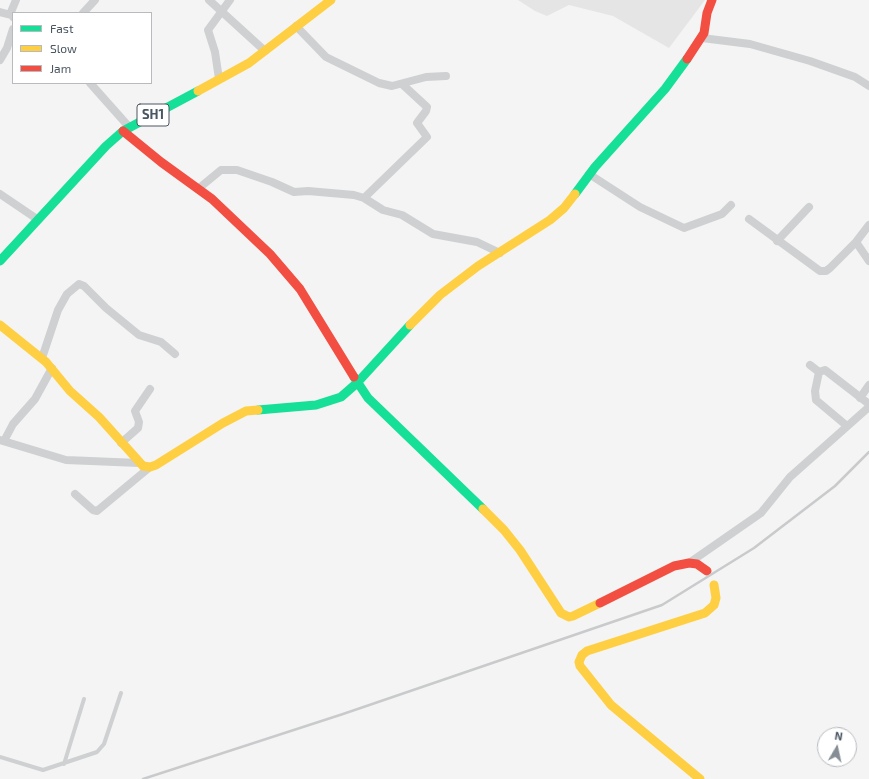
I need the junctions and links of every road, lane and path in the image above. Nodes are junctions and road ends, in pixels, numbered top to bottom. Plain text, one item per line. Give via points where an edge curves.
1 (16, 0) edge
2 (95, 0) edge
3 (209, 0) edge
4 (230, 0) edge
5 (332, 0) edge
6 (712, 0) edge
7 (0, 12) edge
8 (84, 12) edge
9 (222, 12) junction
10 (12, 16) edge
11 (296, 26) junction
12 (12, 32) edge
13 (702, 38) junction
14 (265, 51) junction
15 (0, 60) edge
16 (446, 76) dead end
17 (219, 79) junction
18 (91, 84) edge
19 (402, 84) junction
20 (869, 86) edge
21 (126, 130) junction
22 (589, 174) junction
23 (198, 189) junction
24 (0, 194) edge
25 (364, 198) junction
26 (731, 205) dead end
27 (809, 207) dead end
28 (37, 219) junction
29 (749, 219) dead end
30 (869, 225) edge
31 (778, 241) junction
32 (856, 242) junction
33 (500, 253) junction
34 (1, 258) edge
35 (869, 261) edge
36 (0, 325) edge
37 (175, 354) dead end
38 (42, 358) junction
39 (810, 365) dead end
40 (52, 368) junction
41 (819, 372) junction
42 (357, 383) junction
43 (869, 385) edge
44 (150, 389) dead end
45 (860, 398) junction
46 (869, 406) edge
47 (848, 426) junction
48 (2, 440) edge
49 (121, 444) junction
50 (139, 463) junction
51 (150, 467) junction
52 (75, 494) dead end
53 (689, 563) junction
54 (707, 571) dead end
55 (714, 585) dead end
56 (121, 693) dead end
57 (84, 699) dead end
58 (0, 757) edge
59 (64, 764) junction
60 (700, 779) edge

1 - 10 street
2 - 8 street
3 - 9 street
4 - 9 street
5 - 11 street, SH1
6 - 13 street
7 - 10 street
9 - 14 street
9 - 17 street via 208,30 215,52
11 - 14 street, SH1
11 - 19 street via 318,50 333,61 379,83 392,86
12 - 15 street
13 - 20 street via 750,44 810,61 849,75
13 - 22 street via 664,89
14 - 17 street, SH1
16 - 19 street via 426,77
17 - 21 street, SH1
18 - 21 street
19 - 25 street via 427,107 417,123 427,136
21 - 23 street via 161,162
21 - 28 street, SH1 via 106,146
22 - 26 street via 640,207 684,228 722,214
22 - 33 street via 564,208
23 - 25 street via 217,172 231,169 272,182 290,191
23 - 42 street via 266,250 296,284
24 - 28 street
25 - 33 street via 383,210 402,215 432,234 477,242
27 - 31 street
28 - 34 street, SH1
29 - 31 street
30 - 32 street
31 - 32 street via 820,271 830,268
32 - 35 street
33 - 42 street via 465,276 430,304
36 - 38 street
37 - 38 street via 160,342 139,335 79,284 67,294 58,310
38 - 40 street
39 - 41 street
40 - 48 street via 35,399 12,424
40 - 49 street
41 - 45 street via 825,370
41 - 47 street via 816,400
42 - 51 street via 341,397 328,402 246,411
42 - 53 street via 368,398 504,530 564,616 573,616 659,572
43 - 45 street
44 - 49 street via 134,411 139,422 138,428
45 - 46 street
46 - 47 street
47 - 53 street via 790,477 761,513
48 - 50 street via 66,460
49 - 50 street
50 - 51 street
51 - 52 street via 97,510 93,510
53 - 54 street via 697,564
55 - 60 street via 714,605 705,613 587,651 579,662 611,706
56 - 59 lane via 102,748
57 - 59 lane
58 - 59 lane via 43,770

